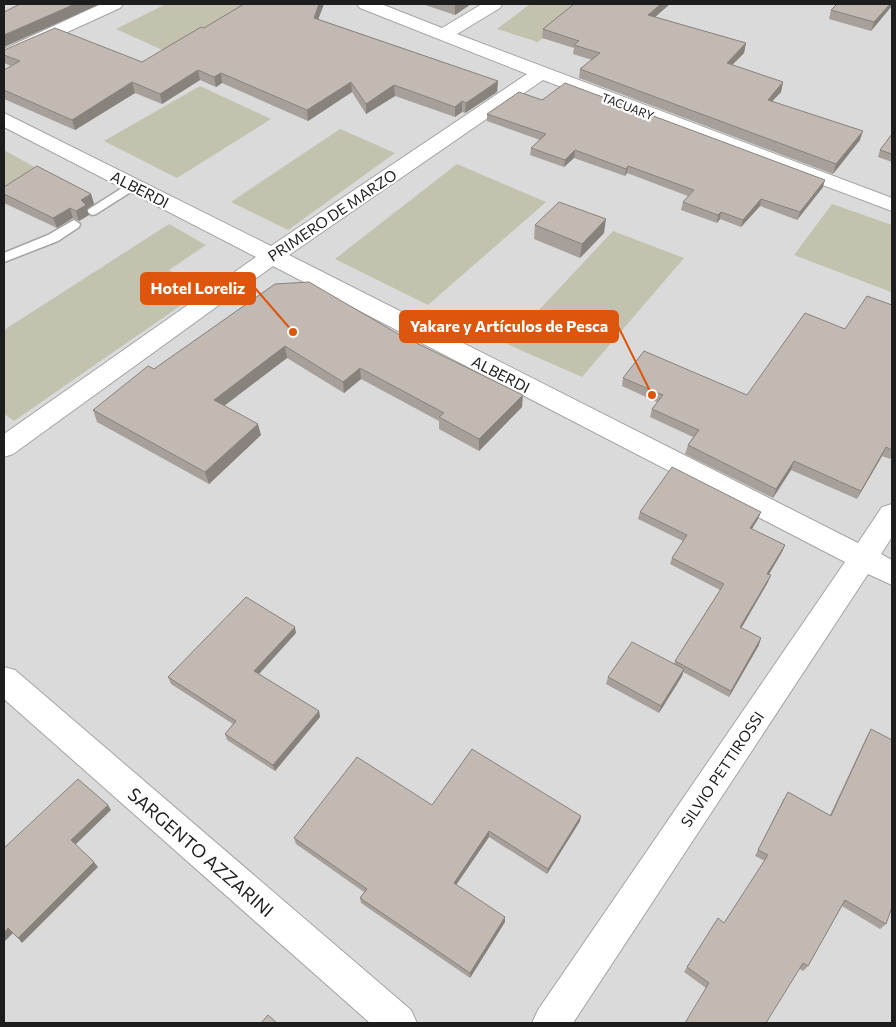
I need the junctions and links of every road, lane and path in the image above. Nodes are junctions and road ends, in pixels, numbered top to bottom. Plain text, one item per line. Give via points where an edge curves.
1 (114, 4) edge
2 (366, 4) edge
3 (494, 4) edge
4 (444, 34) junction
5 (4, 56) edge
6 (541, 73) junction
7 (4, 119) edge
8 (133, 186) junction
9 (892, 205) edge
10 (92, 212) dead end
11 (74, 224) edge
12 (270, 257) junction
13 (4, 258) edge
14 (4, 447) edge
15 (892, 515) edge
16 (863, 559) junction
17 (892, 573) edge
18 (4, 680) edge
19 (398, 1023) edge
20 (551, 1023) edge

1 - 5 street
2 - 4 street, TACUARY
3 - 4 street
4 - 6 street, TACUARY
6 - 9 street, TACUARY
6 - 12 street, PRIMERO DE MARZO
7 - 8 street, ALBERDI
8 - 10 lane
8 - 12 street, ALBERDI
11 - 13 lane via 53,238
12 - 14 street, PRIMERO DE MARZO
12 - 16 street, ALBERDI
15 - 16 street, SILVIO PETTIROSSI
16 - 17 street, ALBERDI
16 - 20 street, SILVIO PETTIROSSI
18 - 19 street, SARGENTO AZZARINI

